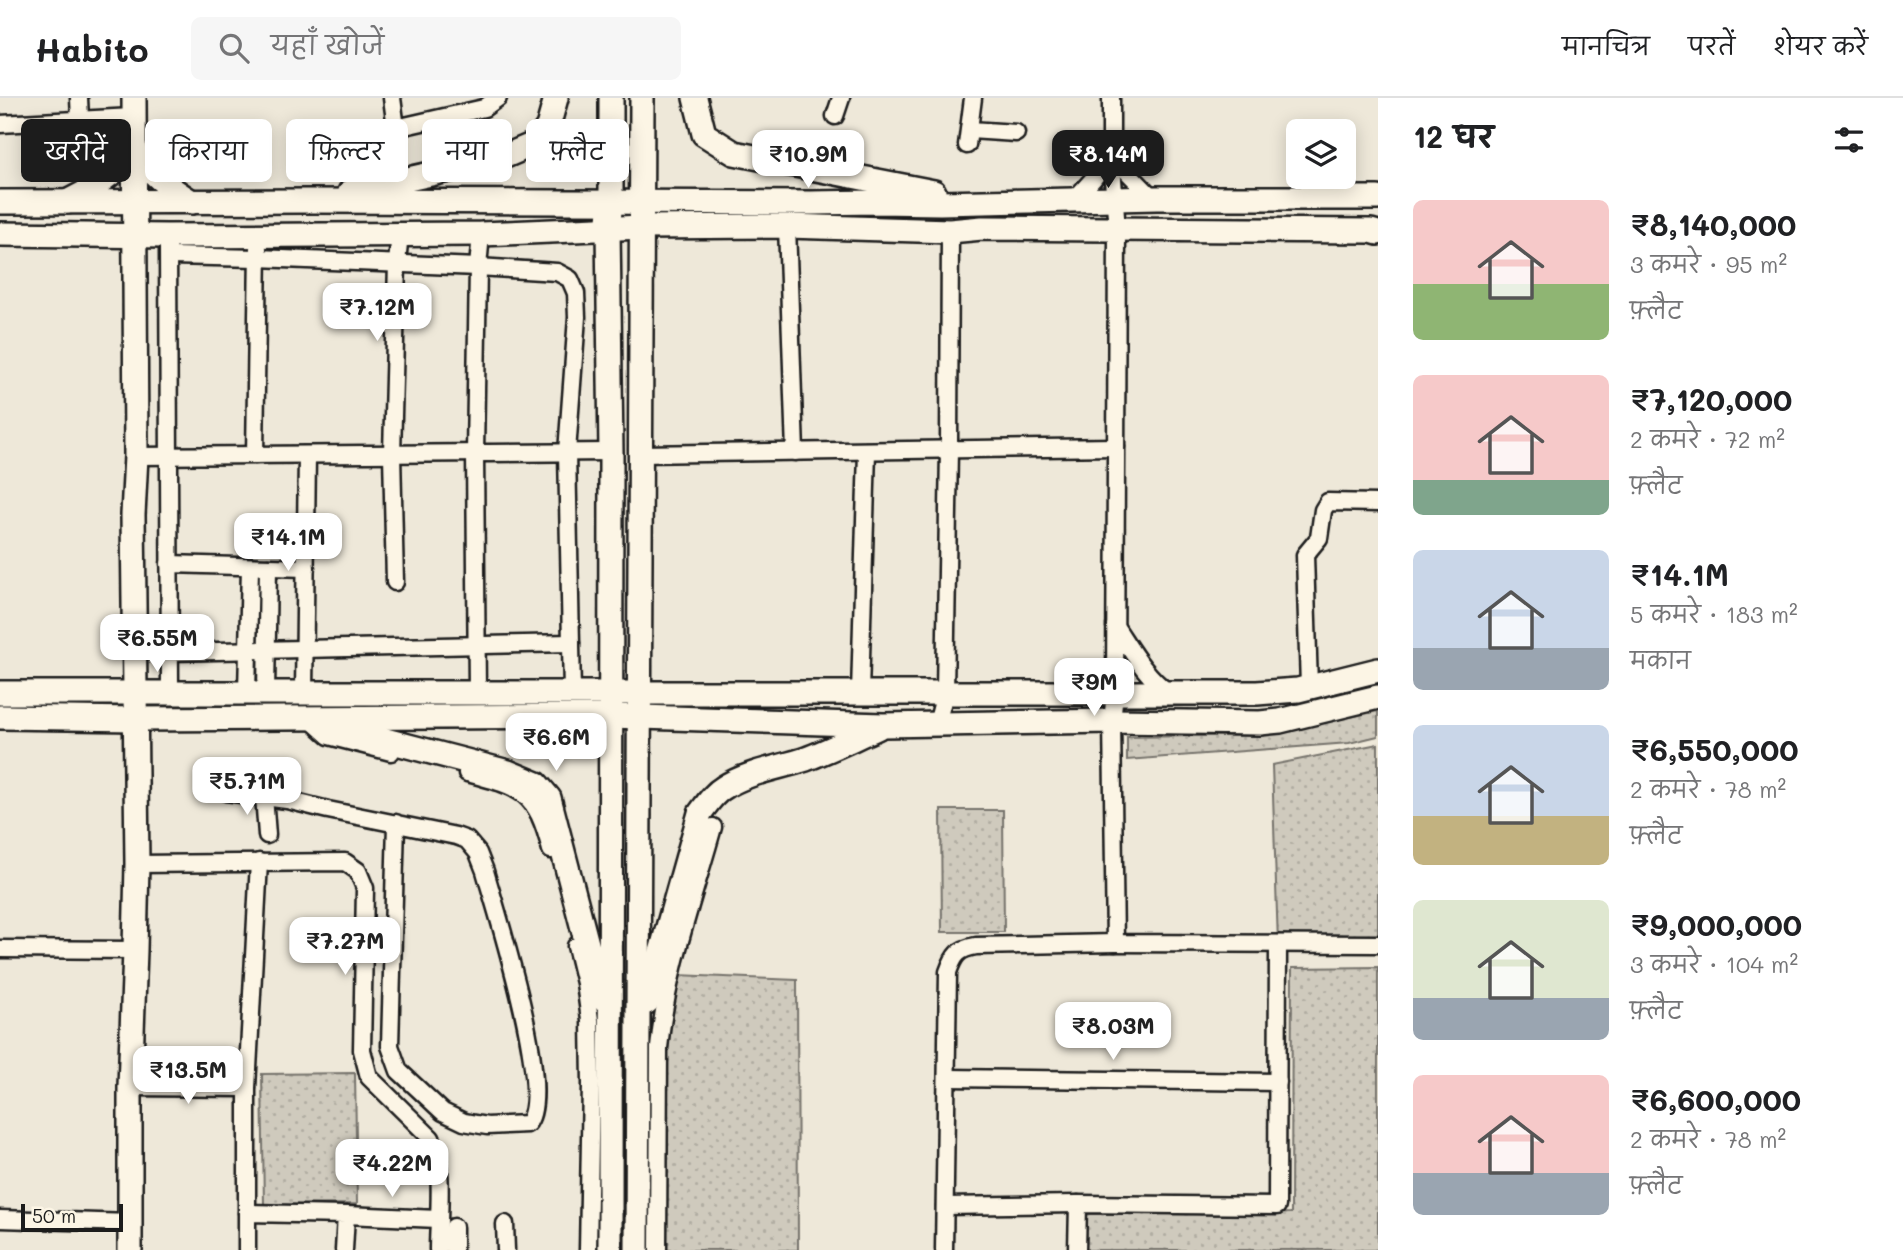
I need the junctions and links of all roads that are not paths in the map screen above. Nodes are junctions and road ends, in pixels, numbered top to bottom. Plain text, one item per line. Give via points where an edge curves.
1 (79, 98) edge
2 (392, 98) edge
3 (498, 98) edge
4 (556, 98) edge
5 (611, 98) edge
6 (642, 98) edge
7 (695, 98) edge
8 (841, 98) edge
9 (973, 98) edge
10 (1111, 98) edge
11 (133, 107) edge
12 (835, 116) dead end
13 (80, 119) joint
14 (21, 123) edge
15 (0, 124) edge
16 (1016, 133) dead end
17 (134, 153) junction
18 (1111, 155) junction
19 (1157, 198) junction
20 (1378, 198) edge
21 (1114, 199) junction
22 (309, 201) junction
23 (1073, 201) junction
24 (0, 202) edge
25 (67, 202) junction
26 (135, 202) junction
27 (192, 202) junction
28 (611, 202) junction
29 (642, 202) junction
30 (987, 202) junction
31 (787, 226) junction
32 (642, 227) junction
33 (608, 229) junction
34 (1117, 229) junction
35 (950, 231) junction
36 (400, 233) junction
37 (1378, 233) edge
38 (0, 234) edge
39 (481, 234) junction
40 (134, 236) junction
41 (168, 246) junction
42 (258, 246) junction
43 (397, 263) junction
44 (478, 267) junction
45 (1116, 447) junction
46 (949, 450) junction
47 (866, 451) junction
48 (568, 452) junction
49 (611, 452) junction
50 (795, 452) junction
51 (475, 453) junction
52 (392, 454) junction
53 (640, 454) junction
54 (255, 455) junction
55 (307, 455) junction
56 (136, 456) junction
57 (170, 456) junction
58 (1378, 503) edge
59 (169, 564) junction
60 (250, 567) junction
61 (268, 567) junction
62 (306, 568) junction
63 (395, 582) dead end
64 (1115, 626) junction
65 (571, 643) junction
66 (477, 645) junction
67 (305, 649) junction
68 (248, 650) junction
69 (267, 650) junction
70 (170, 652) junction
71 (1378, 670) edge
72 (1309, 687) junction
73 (136, 691) junction
74 (170, 691) junction
75 (0, 692) edge
76 (256, 692) junction
77 (304, 692) junction
78 (477, 692) junction
79 (572, 692) junction
80 (610, 692) junction
81 (639, 693) junction
82 (860, 693) junction
83 (945, 693) junction
84 (1115, 693) junction
85 (1169, 693) junction
86 (1378, 697) edge
87 (610, 716) junction
88 (0, 717) edge
89 (639, 717) junction
90 (320, 718) junction
91 (135, 719) junction
92 (1112, 721) junction
93 (937, 724) junction
94 (883, 725) junction
95 (226, 792) dead end
96 (264, 796) junction
97 (396, 823) junction
98 (713, 827) dead end
99 (267, 835) dead end
100 (259, 862) junction
101 (137, 864) junction
102 (1115, 943) junction
103 (1278, 944) junction
104 (1378, 944) edge
105 (0, 949) edge
106 (135, 950) junction
107 (611, 1006) junction
108 (362, 1029) junction
109 (639, 1030) junction
110 (390, 1032) junction
111 (948, 1078) junction
112 (1278, 1082) junction
113 (130, 1087) junction
114 (247, 1088) junction
115 (1078, 1204) junction
116 (945, 1206) junction
117 (247, 1213) junction
118 (346, 1215) junction
119 (0, 1219) edge
120 (438, 1219) junction
121 (131, 1223) junction
122 (505, 1224) dead end
123 (454, 1227) dead end
124 (130, 1250) edge
125 (247, 1250) edge
126 (344, 1250) edge
127 (438, 1250) edge
128 (454, 1250) edge
129 (506, 1250) edge
130 (588, 1250) edge
131 (610, 1250) edge
132 (637, 1250) edge
133 (658, 1250) edge
134 (944, 1250) edge
135 (1077, 1250) edge

1 - 13 street
2 - 3 street via 396,128 484,108
4 - 22 street via 548,127 536,143 517,151
5 - 28 street
6 - 29 street
7 - 30 street via 704,134 734,153
8 - 12 street
9 - 16 street via 968,138
10 - 18 street
11 - 13 street
11 - 17 street
14 - 15 street
17 - 25 street via 88,191
17 - 26 street
17 - 27 street via 167,187
18 - 19 street
18 - 21 street
18 - 23 street
19 - 20 street
19 - 21 street
21 - 23 street
21 - 34 street
22 - 27 street
22 - 28 street
23 - 30 street
24 - 25 street
25 - 26 street
26 - 27 street
26 - 40 street
28 - 29 street
28 - 33 street
29 - 30 street
29 - 32 street
31 - 32 street
31 - 35 street
31 - 50 street
32 - 33 street
32 - 53 street
33 - 39 street
33 - 49 street
34 - 35 street
34 - 37 street
34 - 45 street
35 - 46 street
36 - 39 street
36 - 42 street
36 - 43 street
38 - 40 street
39 - 44 street
40 - 41 street
40 - 56 street
41 - 42 street
41 - 57 street
42 - 43 street
42 - 54 street
43 - 44 street
43 - 52 street
44 - 48 street via 557,272 570,279 577,317
44 - 51 street
45 - 46 street
45 - 64 street
46 - 47 street
46 - 83 street
47 - 50 street
47 - 82 street
48 - 49 street
48 - 51 street
48 - 65 street
49 - 80 street
50 - 53 street
51 - 52 street
51 - 66 street
52 - 55 street
52 - 63 street
53 - 81 street
54 - 55 street
54 - 57 street
55 - 62 street
56 - 57 street
56 - 73 street
57 - 59 street
58 - 72 street via 1328,502 1319,538 1305,555
59 - 60 street
59 - 70 street
60 - 61 street
60 - 68 street
61 - 62 street
61 - 69 street
62 - 67 street
64 - 84 street
64 - 85 street via 1142,666
65 - 66 street
65 - 79 street
66 - 67 street
66 - 78 street
67 - 69 street
67 - 77 street
68 - 69 street
68 - 70 street
68 - 76 street
69 - 76 street
70 - 74 street
71 - 72 street
72 - 85 street via 1257,693
73 - 74 street
73 - 75 street
73 - 91 street
74 - 76 street
76 - 77 street
77 - 78 street
78 - 79 street
79 - 80 street
80 - 81 street
80 - 87 street
81 - 82 street
81 - 89 street
82 - 83 street
83 - 84 street
83 - 93 street
84 - 85 street
84 - 92 street
86 - 92 street via 1260,723
87 - 89 street
87 - 90 street
87 - 107 street
88 - 91 street
89 - 94 street
89 - 109 street
90 - 91 street
90 - 107 street via 537,784 549,799 600,993
90 - 130 street via 329,736 509,785 528,796 538,810 576,946 590,1020
91 - 101 street
92 - 93 street
92 - 102 street
93 - 94 street
94 - 109 street via 741,780 711,799 700,813
95 - 96 street
96 - 97 street
96 - 99 street
97 - 110 street
97 - 110 street via 467,840 478,852 524,1010 533,1068 533,1118 527,1124 487,1126 443,1112 399,1071
98 - 133 street via 662,1016
100 - 101 street
100 - 108 street via 345,862 358,871 365,888
100 - 114 street
101 - 106 street
102 - 103 street
102 - 111 street via 964,948 948,972
103 - 104 street
103 - 112 street
105 - 106 street
106 - 113 street
107 - 131 street
108 - 110 street
108 - 120 street via 369,1077 436,1147
109 - 132 street
111 - 112 street
111 - 116 street
112 - 115 street via 1278,1206
113 - 114 street
113 - 121 street
114 - 117 street
115 - 116 street
115 - 135 street
116 - 134 street
117 - 118 street
117 - 125 street
118 - 120 street
118 - 126 street
119 - 121 street
120 - 127 street
121 - 124 street
122 - 129 street
123 - 128 street

